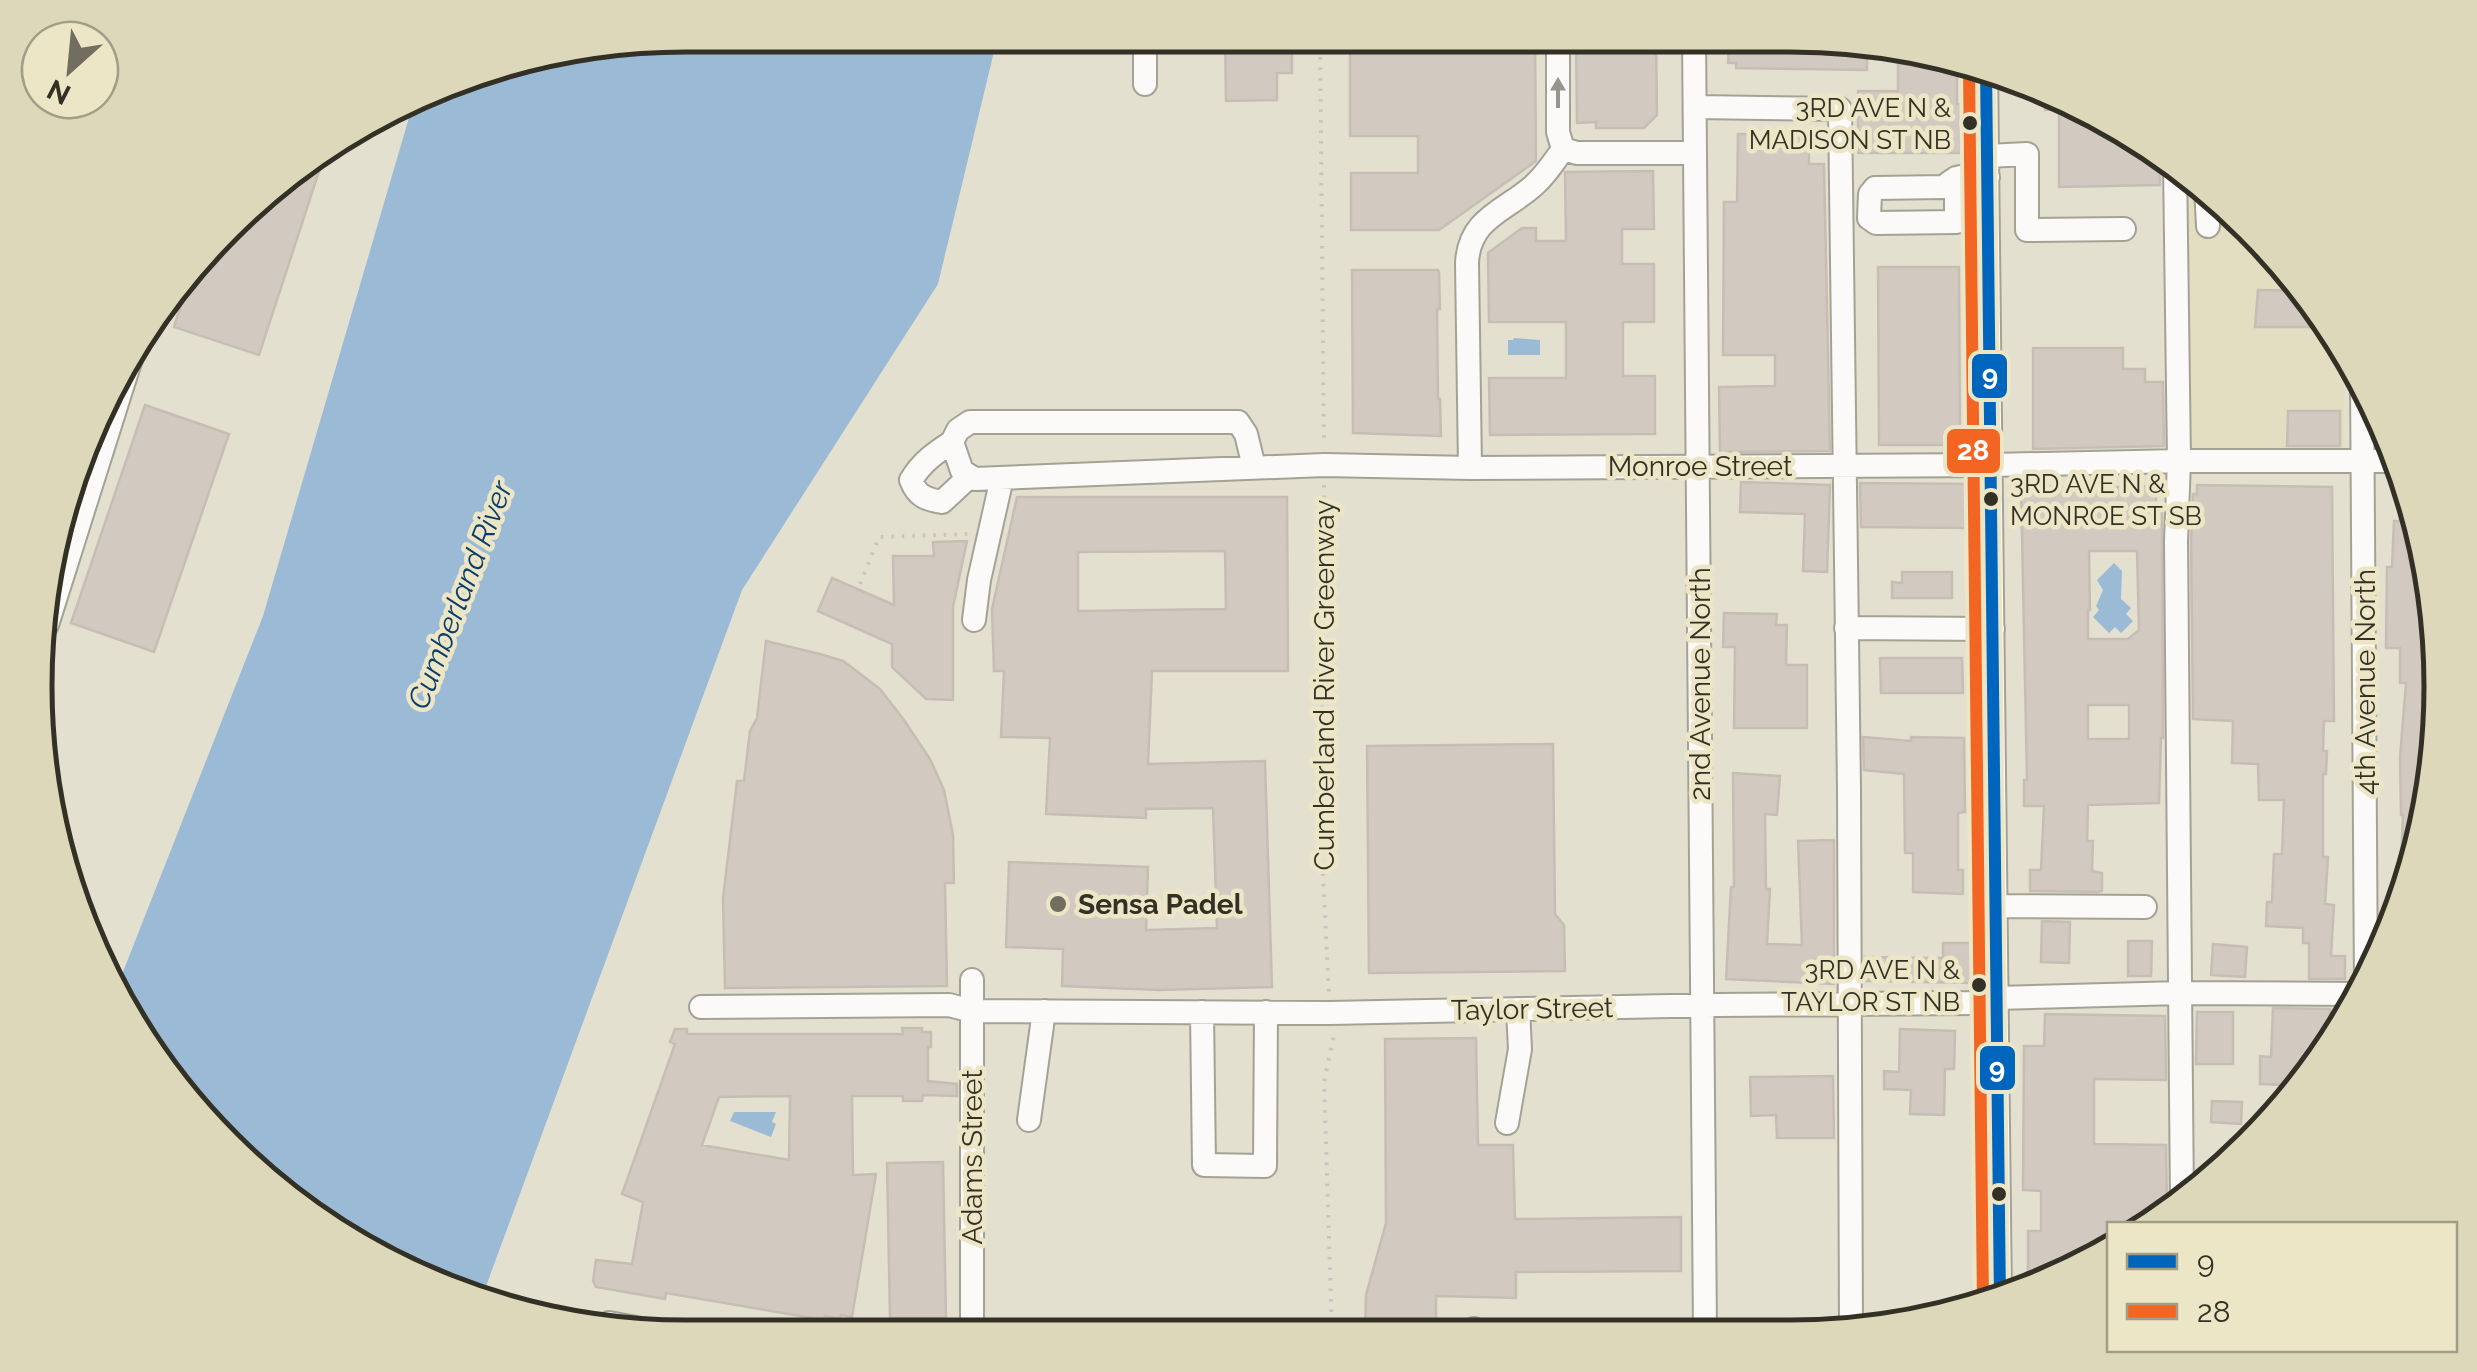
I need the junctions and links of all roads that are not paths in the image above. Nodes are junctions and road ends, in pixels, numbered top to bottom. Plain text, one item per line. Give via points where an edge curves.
1 (1145, 52) edge
2 (1558, 52) edge
3 (1694, 52) edge
4 (1986, 83) edge
5 (1145, 84) dead end
6 (1695, 107) junction
7 (1563, 149) junction
8 (1695, 153) junction
9 (1988, 166) junction
10 (1956, 178) dead end
11 (2175, 182) edge
12 (2207, 208) edge
13 (2208, 226) dead end
14 (2124, 228) dead end
15 (2363, 415) edge
16 (112, 419) edge
17 (952, 442) junction
18 (2179, 461) junction
19 (2383, 461) edge
20 (2364, 462) junction
21 (1698, 465) junction
22 (1843, 465) junction
23 (1992, 465) junction
24 (1254, 466) junction
25 (1470, 468) junction
26 (970, 476) junction
27 (1002, 478) junction
28 (64, 570) edge
29 (974, 620) dead end
30 (1846, 628) junction
31 (1993, 629) junction
32 (1996, 906) junction
33 (2145, 906) dead end
34 (2366, 951) edge
35 (972, 980) dead end
36 (2180, 993) junction
37 (2345, 994) edge
38 (1997, 998) junction
39 (1850, 1004) junction
40 (1702, 1005) junction
41 (702, 1006) dead end
42 (1518, 1009) junction
43 (972, 1010) junction
44 (1044, 1011) junction
45 (1202, 1012) junction
46 (1266, 1012) junction
47 (1029, 1120) dead end
48 (1507, 1123) dead end
49 (2182, 1185) edge
50 (2000, 1284) edge
51 (1851, 1316) edge
52 (972, 1320) edge
53 (1706, 1320) edge

1 - 5 street
7 -> 2 street
3 - 6 street, 2nd Avenue North
4 - 9 street
6 - 8 street, 2nd Avenue North
6 - 22 street via 1840,109
7 - 8 street
7 - 25 street via 1537,183 1478,228 1468,250
8 - 21 street, 2nd Avenue North
9 - 10 street
9 - 14 street via 2027,154 2026,230
9 - 23 street
11 - 18 street
12 - 13 street
15 - 20 street, 4th Avenue North
16 - 28 street
17 - 24 street via 970,422 1238,422
17 - 26 street
17 - 26 street via 918,469 911,480 916,492 942,502
18 - 20 street, Monroe Street
18 - 23 street, Monroe Street
18 - 36 street
19 - 20 street, Monroe Street
20 - 34 street, 4th Avenue North
21 - 22 street, Monroe Street
21 - 25 street, Monroe Street
21 - 40 street, 2nd Avenue North
22 - 23 street, Monroe Street
22 - 30 street
23 - 31 street
24 - 25 street, Monroe Street
24 - 27 street, Monroe Street
26 - 27 street, Monroe Street
27 - 29 street
30 - 31 street
30 - 39 street
31 - 32 street
32 - 33 street
32 - 38 street
35 - 43 street, Adams Street
36 - 37 street, Taylor Street
36 - 38 street, Taylor Street
36 - 49 street
38 - 39 street, Taylor Street
38 - 50 street
39 - 40 street, Taylor Street
39 - 51 street
40 - 42 street, Taylor Street
40 - 53 street, 2nd Avenue North
41 - 43 street, Taylor Street
42 - 46 street, Taylor Street
42 - 48 street via 1520,1049
43 - 44 street, Taylor Street
43 - 52 street, Adams Street
44 - 45 street, Taylor Street
44 - 47 street
45 - 46 street, Taylor Street
45 - 46 street via 1204,1165 1265,1166

